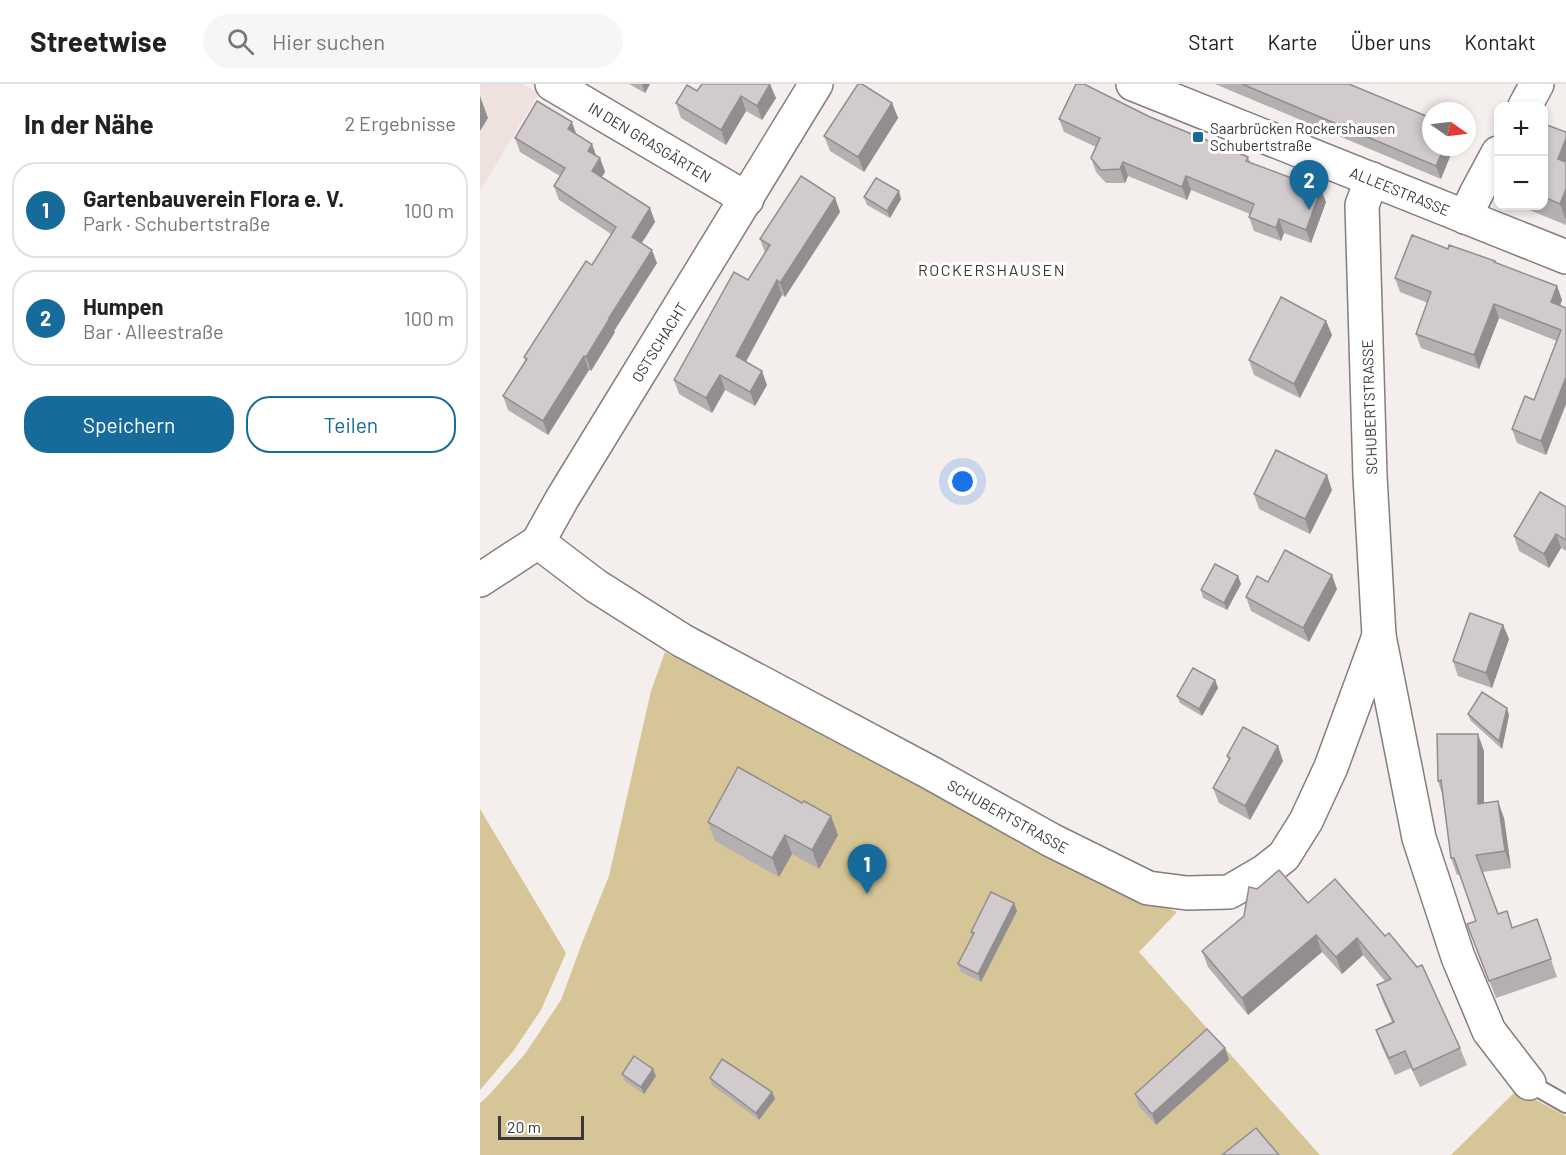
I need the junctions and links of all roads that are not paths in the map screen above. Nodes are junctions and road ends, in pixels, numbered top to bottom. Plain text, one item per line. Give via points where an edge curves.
1 (552, 84) edge
2 (816, 84) edge
3 (1133, 84) edge
4 (1537, 84) edge
5 (1527, 102) edge
6 (1496, 156) edge
7 (1372, 180) junction
8 (747, 199) junction
9 (1466, 217) junction
10 (1566, 257) edge
11 (538, 542) junction
12 (480, 580) edge
13 (1380, 636) junction
14 (1528, 1083) joint
15 (1566, 1104) edge

1 - 8 street, IN DEN GRASGÄRTEN
2 - 8 street, OSTSCHACHT
3 - 7 street, ALLEESTRASSE
4 - 5 street
6 - 9 street
7 - 9 street, ALLEESTRASSE
7 - 13 street, SCHUBERTSTRASSE via 1362,205
8 - 11 street, OSTSCHACHT
9 - 10 street, ALLEESTRASSE
11 - 12 street, OSTSCHACHT
11 - 13 street, SCHUBERTSTRASSE via 596,586 683,641 1051,840 1148,888 1187,893 1229,892 1284,856 1306,821 1331,767
13 - 14 street, SCHUBERTSTRASSE via 1419,838 1458,957 1489,1031
14 - 15 lane, SCHUBERTSTRASSE

